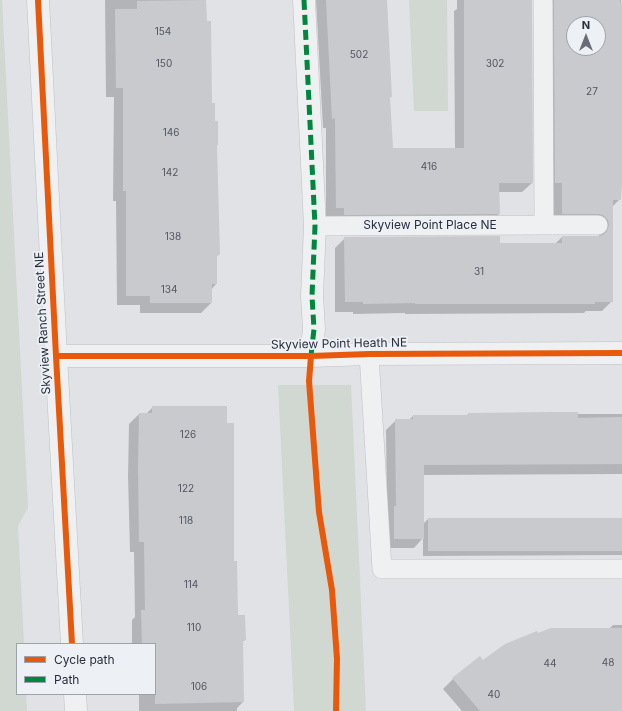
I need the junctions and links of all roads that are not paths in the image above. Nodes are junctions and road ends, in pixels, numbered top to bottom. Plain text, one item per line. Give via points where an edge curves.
1 (38, 0) edge
2 (304, 0) edge
3 (543, 0) edge
4 (544, 225) junction
5 (598, 225) dead end
6 (315, 226) junction
7 (622, 353) edge
8 (370, 354) junction
9 (56, 356) junction
10 (311, 356) junction
11 (622, 569) edge
12 (72, 643) edge
13 (75, 695) edge
14 (76, 711) edge

1 - 9 street, Skyview Ranch Street NE
2 - 6 street
3 - 4 lane
4 - 5 lane, Skyview Point Place NE
4 - 6 lane, Skyview Point Place NE
6 - 10 street via 312,296 314,329
7 - 8 street, Skyview Point Heath NE
8 - 10 street, Skyview Point Heath NE
8 - 11 lane via 382,569
9 - 10 street, Skyview Point Heath NE
9 - 12 street, Skyview Ranch Street NE
13 - 14 street

